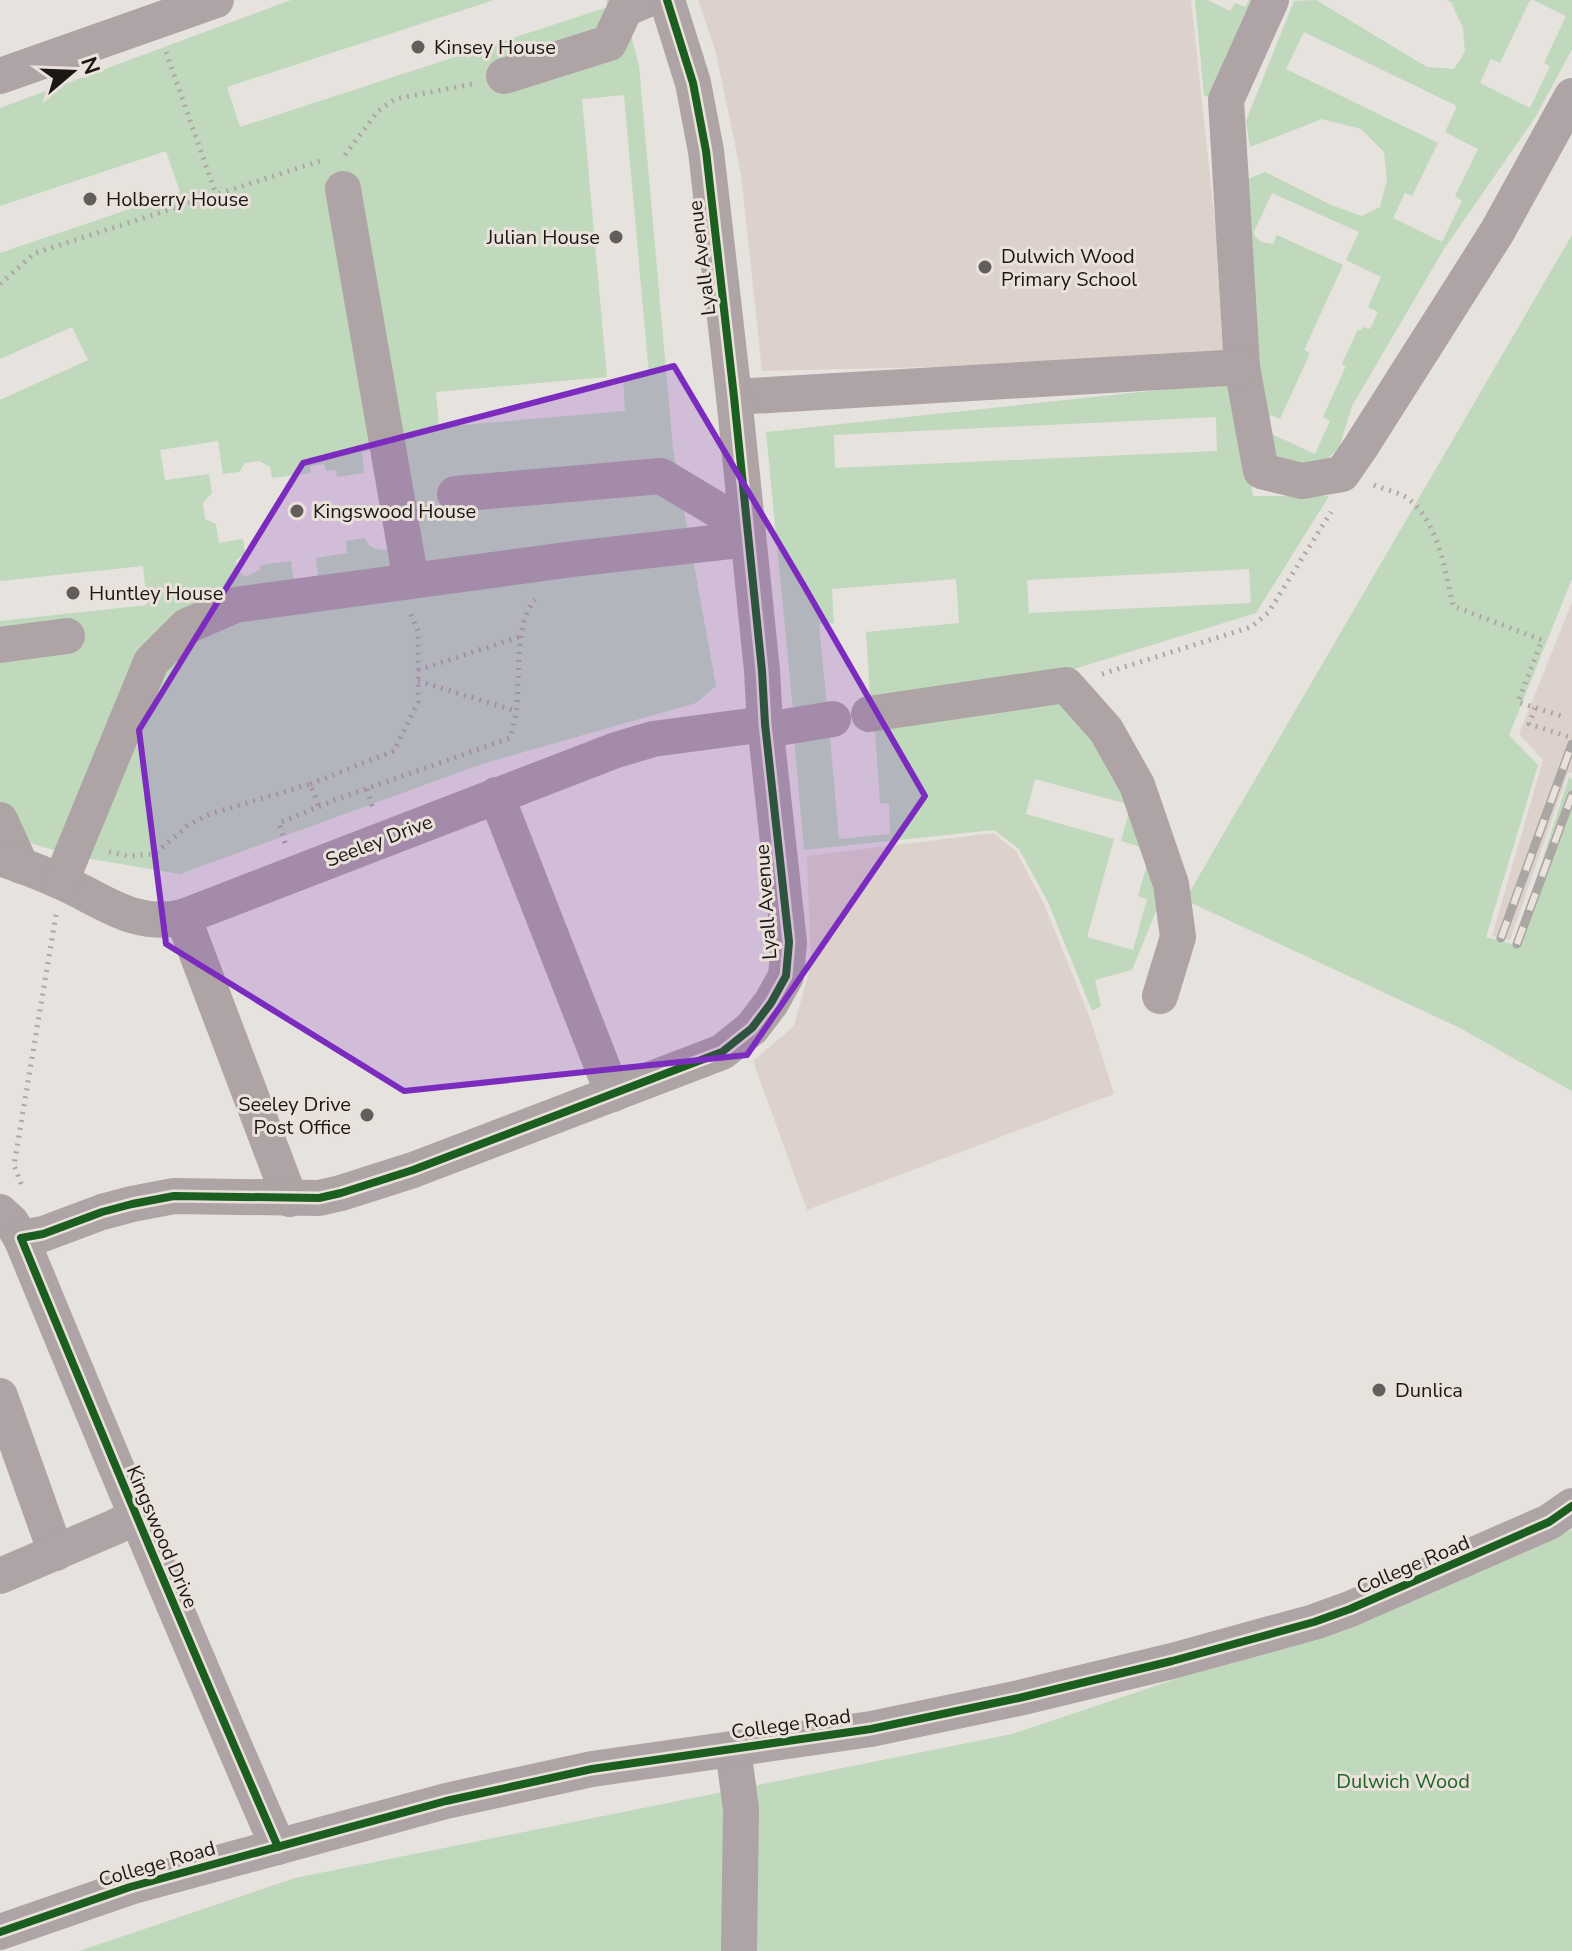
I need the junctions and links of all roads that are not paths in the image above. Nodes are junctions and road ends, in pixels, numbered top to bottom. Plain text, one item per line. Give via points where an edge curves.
1 (216, 0) edge
2 (646, 0) edge
3 (667, 0) edge
4 (1271, 0) edge
5 (0, 76) edge
6 (504, 76) dead end
7 (1572, 96) edge
8 (343, 189) dead end
9 (1242, 367) junction
10 (734, 397) junction
11 (455, 494) dead end
12 (747, 533) junction
13 (405, 582) junction
14 (67, 636) dead end
15 (0, 645) edge
16 (869, 714) dead end
17 (833, 719) dead end
18 (766, 727) junction
19 (496, 795) junction
20 (0, 820) edge
21 (10, 862) edge
22 (61, 881) junction
23 (183, 917) junction
24 (1160, 996) dead end
25 (613, 1094) junction
26 (290, 1199) junction
27 (15, 1214) edge
28 (0, 1396) edge
29 (1572, 1506) edge
30 (136, 1516) junction
31 (56, 1553) junction
32 (0, 1576) edge
33 (733, 1749) junction
34 (278, 1847) junction
35 (0, 1932) edge
36 (739, 1951) edge

1 - 5 street
2 - 6 street via 625,9 609,43
3 - 10 street, Lyall Avenue via 693,83 706,151
4 - 9 street via 1226,100
7 - 9 street via 1497,232 1342,474 1302,481 1261,471
8 - 13 street
9 - 10 street
10 - 12 street, Lyall Avenue
11 - 12 street via 661,476
12 - 13 street
12 - 18 street, Lyall Avenue
13 - 22 street via 235,605 187,626 151,662
14 - 15 street
16 - 24 street via 1066,685 1106,730 1137,785 1171,884 1178,937
17 - 18 street, Seeley Drive
18 - 19 street, Seeley Drive via 653,739
18 - 25 street, Lyall Avenue via 789,942 786,976 752,1028 722,1052
19 - 23 street, Seeley Drive
19 - 25 street
20 - 21 street
21 - 22 street, Seeley Drive
22 - 23 street, Seeley Drive via 131,915
23 - 26 street
25 - 26 street, Lyall Avenue via 413,1170 319,1198
26 - 27 street, Lyall Avenue via 174,1196 102,1212 43,1234
27 - 30 street, Kingswood Drive
28 - 31 street
29 - 33 street, College Road via 1469,1558 1314,1622 1019,1698 871,1729
30 - 31 street
30 - 34 street, Kingswood Drive
31 - 32 street
33 - 34 street, College Road via 592,1769 446,1801
33 - 36 street via 741,1809
34 - 35 street, College Road via 130,1887

